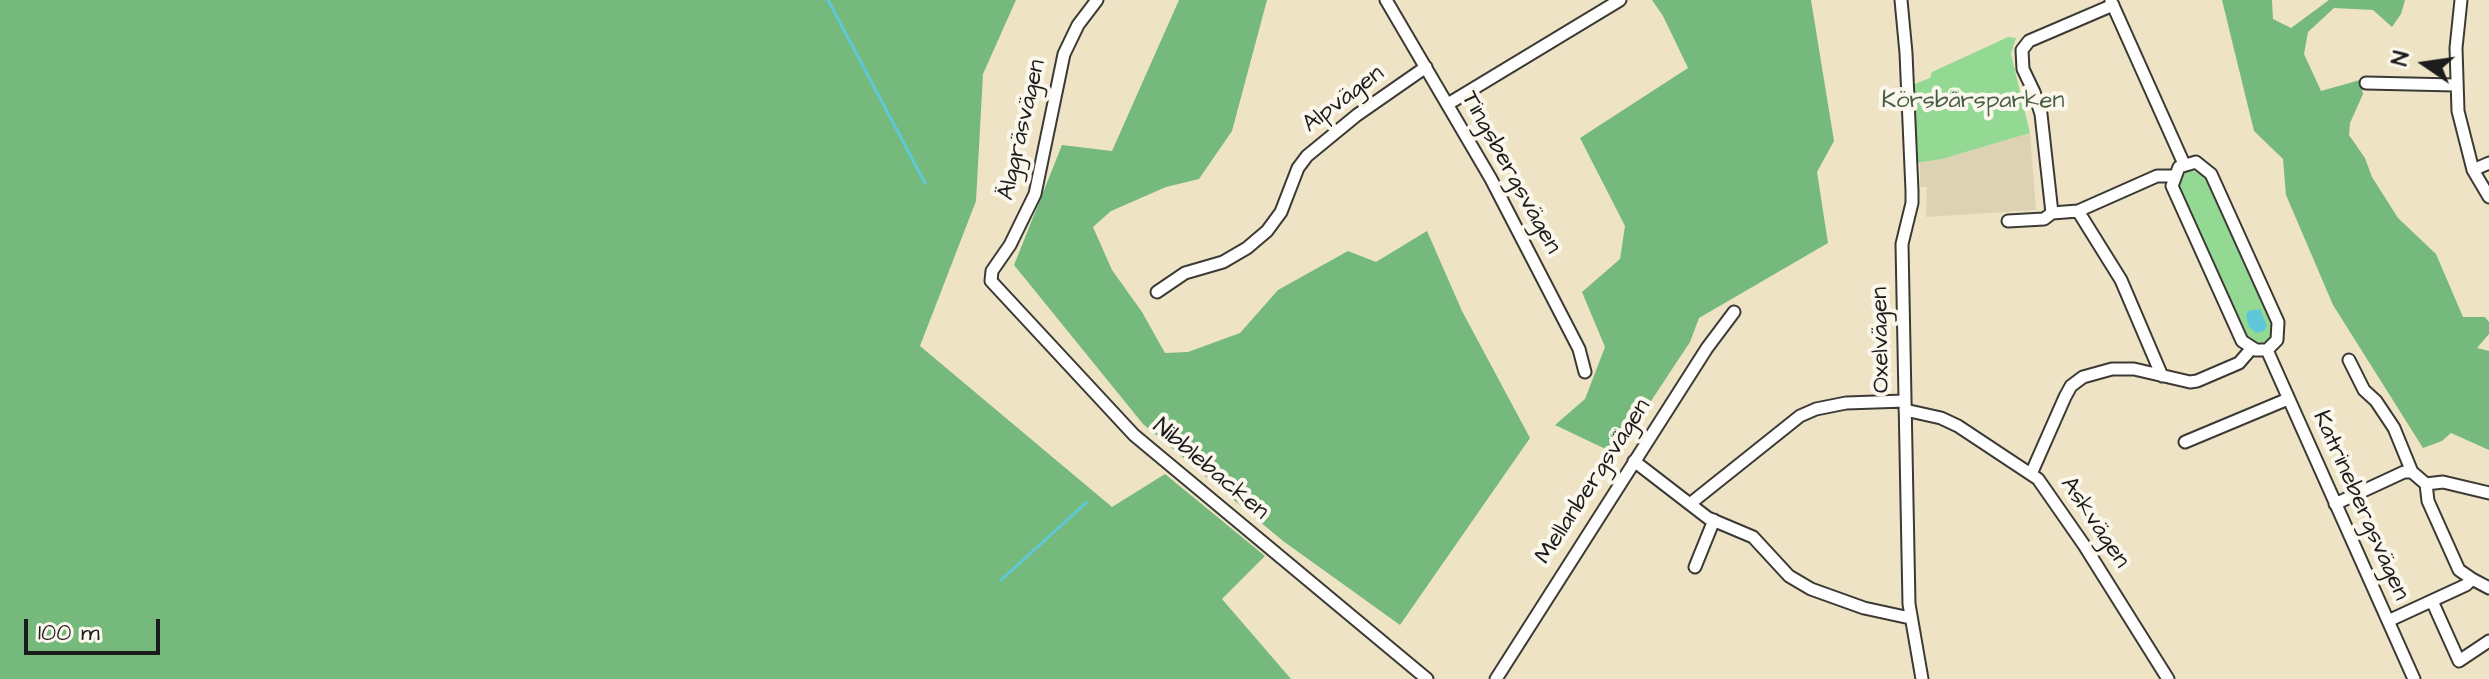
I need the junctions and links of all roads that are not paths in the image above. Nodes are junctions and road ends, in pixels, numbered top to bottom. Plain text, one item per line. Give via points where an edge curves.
1 (1097, 0) edge
2 (1386, 0) edge
3 (1620, 0) edge
4 (1901, 0) edge
5 (2461, 0) edge
6 (2112, 2) edge
7 (1426, 67) junction
8 (2366, 83) dead end
9 (2455, 85) junction
10 (1448, 104) junction
11 (2489, 163) edge
12 (2184, 164) junction
13 (2473, 170) junction
14 (2174, 176) junction
15 (2489, 197) edge
16 (2078, 211) junction
17 (2052, 213) junction
18 (2008, 221) dead end
19 (992, 271) joint
20 (1157, 292) dead end
21 (1734, 312) dead end
22 (2252, 348) junction
23 (2267, 350) junction
24 (2349, 360) dead end
25 (1585, 372) dead end
26 (2162, 376) junction
27 (2288, 399) junction
28 (1905, 406) junction
29 (2185, 442) dead end
30 (1634, 461) junction
31 (2412, 472) junction
32 (2031, 474) junction
33 (2426, 484) junction
34 (2489, 493) edge
35 (1691, 503) junction
36 (2335, 504) junction
37 (1714, 520) junction
38 (1695, 567) dead end
39 (2472, 579) junction
40 (2489, 588) edge
41 (2432, 601) junction
42 (1910, 618) junction
43 (2388, 621) junction
44 (2489, 641) edge
45 (1427, 679) edge
46 (1496, 679) edge
47 (1922, 679) edge
48 (2168, 679) edge
49 (2414, 679) edge

1 - 19 street, Älggräsvägen via 1064,54 1035,194
2 - 7 street, Tingsbergsvägen
3 - 10 street
4 - 28 street, Oxelvägen via 1912,191 1902,244
5 - 9 street
6 - 12 street
6 - 17 street via 2029,41 2022,50 2023,69 2041,114
7 - 10 street, Tingsbergsvägen
7 - 20 street, Alpvägen via 1307,156 1281,212 1247,248 1223,262 1185,273
8 - 9 street
9 - 13 street
10 - 25 street, Tingsbergsvägen via 1579,349
11 - 13 street
12 - 14 street
12 - 23 street via 2196,162 2211,174 2270,304 2279,327 2277,340
13 - 15 street
14 - 16 street via 2157,176
14 - 22 street via 2172,186 2186,219 2242,341
16 - 17 street
16 - 26 street via 2121,280
17 - 18 street via 2044,219
19 - 45 street, Nibblebacken via 994,285 1134,435
21 - 30 street, Mellanbergsvägen
22 - 23 street
22 - 26 street via 2239,363 2197,381
23 - 27 street, Katrinebergsvägen
24 - 31 street via 2364,390 2394,428
26 - 32 street via 2112,369 2083,377 2065,397
27 - 29 street
27 - 36 street, Katrinebergsvägen
28 - 32 street, Askvägen via 1958,426
28 - 35 street, Askvägen via 1846,403 1800,416
28 - 42 street, Oxelvägen
30 - 35 street
30 - 46 street, Mellanbergsvägen
31 - 33 street
31 - 36 street
32 - 48 street, Askvägen via 2084,545
33 - 34 street via 2443,482
33 - 39 street via 2428,501 2459,570
35 - 37 street
36 - 43 street, Katrinebergsvägen
37 - 38 street
37 - 42 street via 1753,537 1789,576 1811,589
39 - 40 street
39 - 41 street
41 - 43 street
41 - 44 street via 2459,661
42 - 47 street, Oxelvägen
43 - 49 street, Katrinebergsvägen

